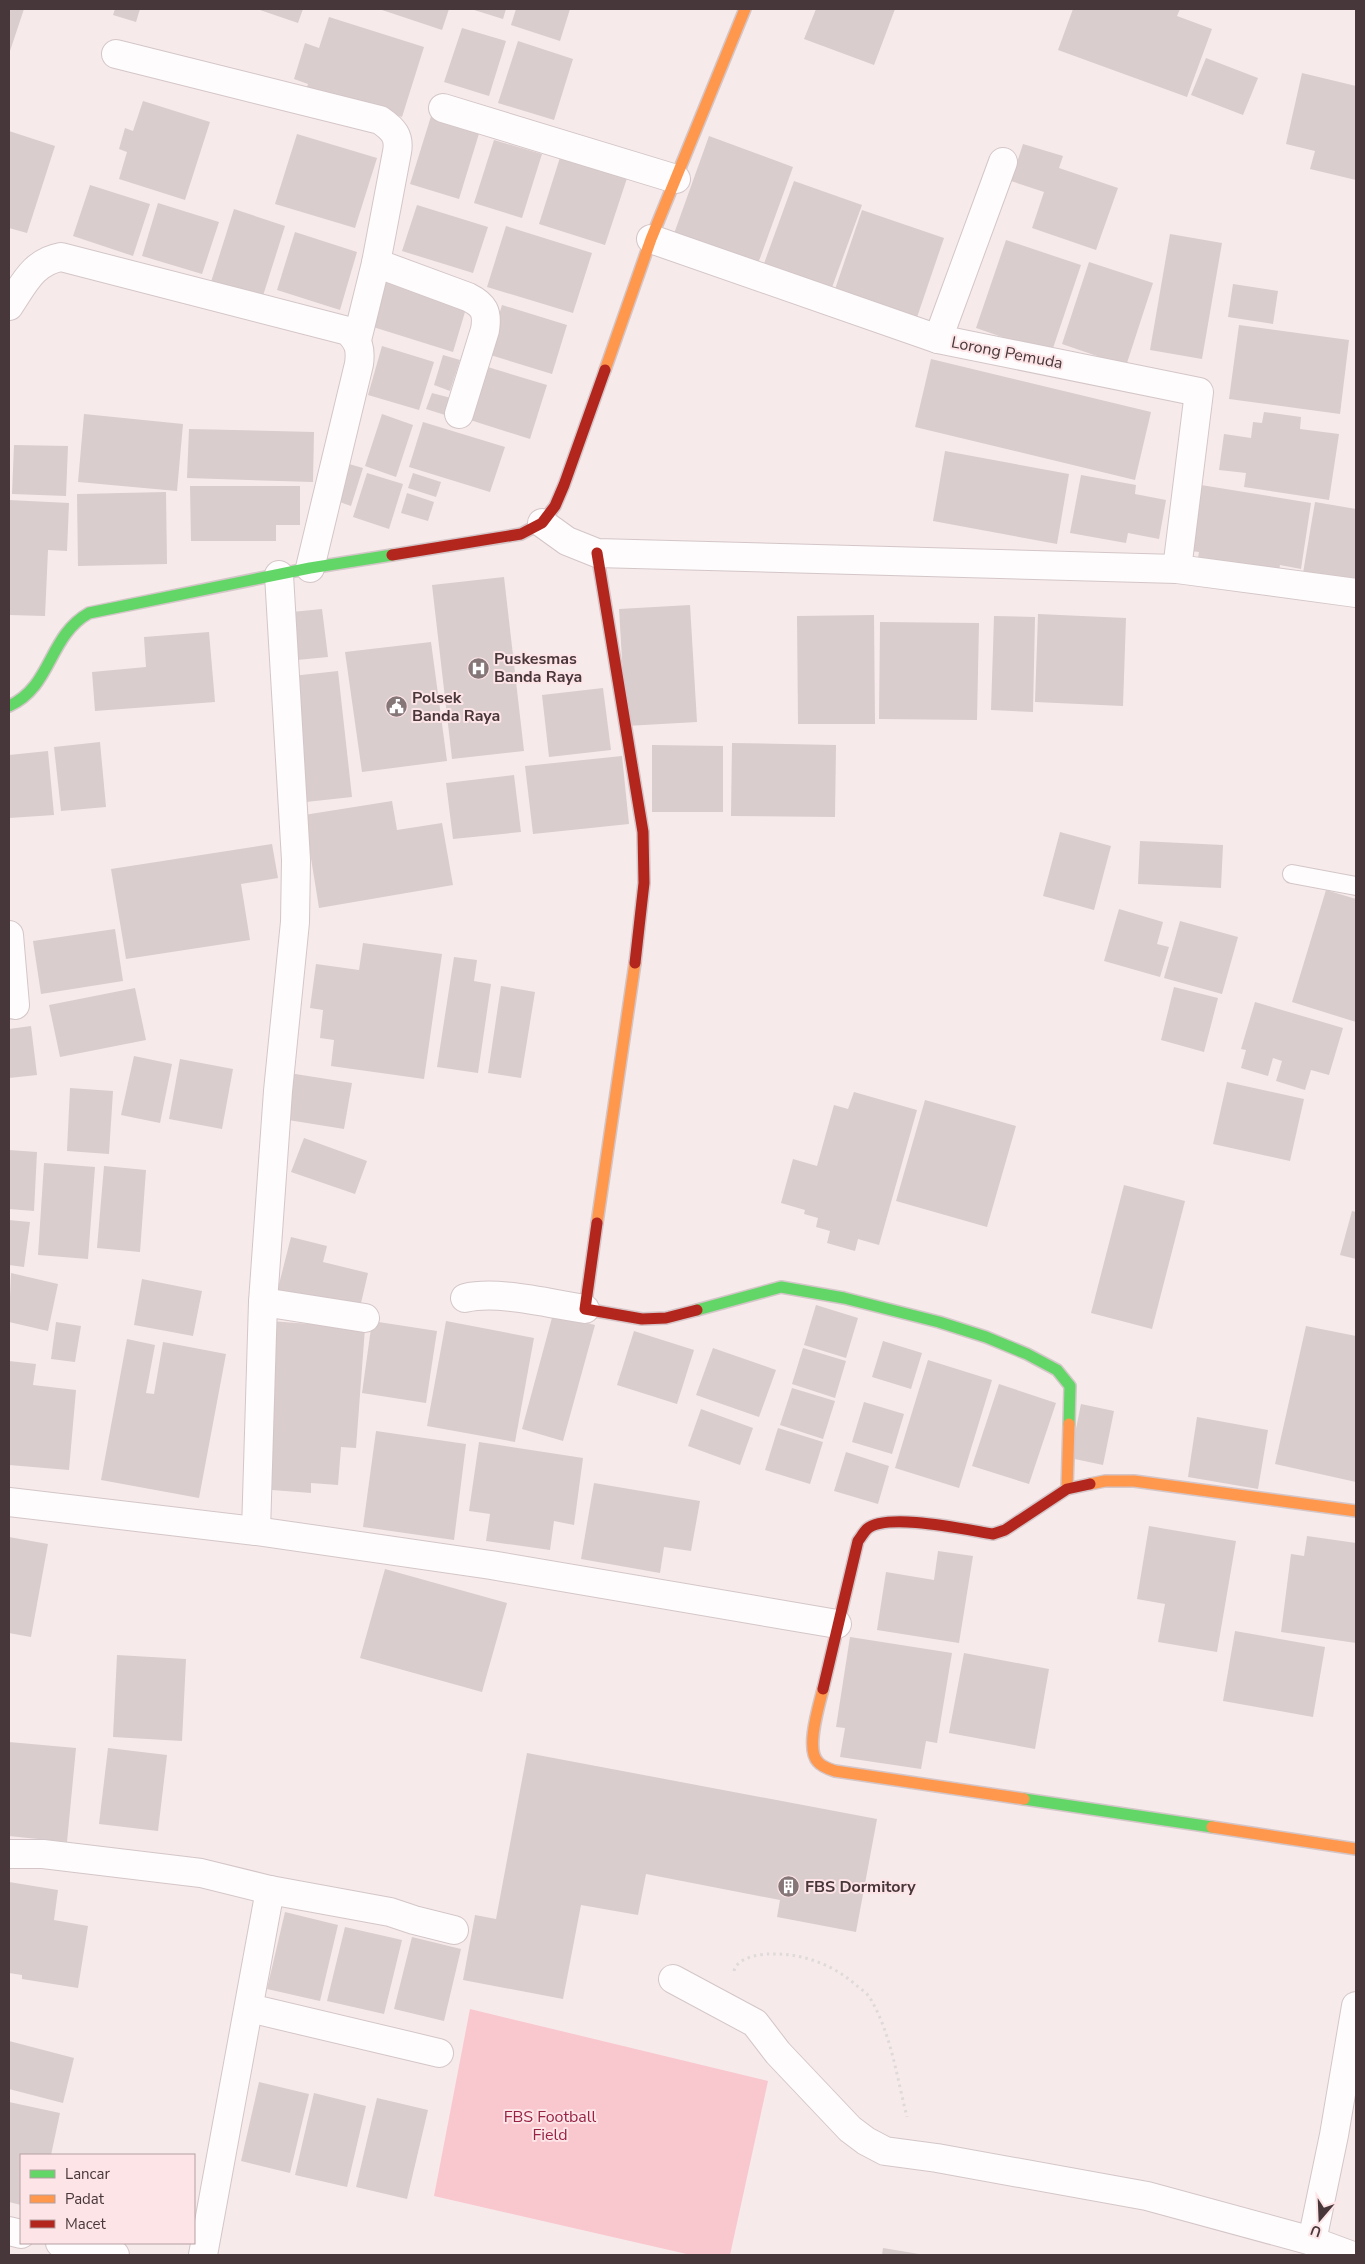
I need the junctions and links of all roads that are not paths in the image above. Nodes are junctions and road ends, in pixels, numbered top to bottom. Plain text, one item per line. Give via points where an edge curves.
1 (745, 9) edge
2 (116, 54) dead end
3 (443, 108) dead end
4 (1003, 162) dead end
5 (676, 179) junction
6 (651, 239) junction
7 (376, 263) junction
8 (9, 306) edge
9 (357, 340) junction
10 (938, 340) junction
11 (460, 414) dead end
12 (542, 523) junction
13 (597, 552) junction
14 (310, 568) junction
15 (1177, 569) junction
16 (279, 575) junction
17 (1356, 593) edge
18 (9, 706) edge
19 (1292, 874) dead end
20 (1356, 886) edge
21 (9, 935) edge
22 (15, 1004) dead end
23 (465, 1298) dead end
24 (263, 1302) junction
25 (585, 1309) junction
26 (365, 1318) dead end
27 (1067, 1488) junction
28 (9, 1502) edge
29 (1356, 1511) edge
30 (256, 1531) junction
31 (837, 1624) junction
32 (1356, 1849) edge
33 (9, 1854) edge
34 (270, 1890) junction
35 (454, 1930) dead end
36 (673, 1979) dead end
37 (1356, 2006) edge
38 (249, 2008) junction
39 (439, 2053) dead end
40 (1312, 2241) junction
41 (65, 2244) edge
42 (115, 2255) edge
43 (203, 2255) edge
44 (1350, 2255) edge

1 - 5 street
2 - 7 street via 380,120 390,127 399,142
3 - 5 street
4 - 10 street
5 - 6 street
6 - 10 street, Lorong Pemuda
6 - 12 street via 564,485 555,506
7 - 9 street
7 - 11 street via 468,297 485,309 485,330
8 - 9 street via 36,267 61,257 335,327 348,331
9 - 14 street via 361,350 359,364
10 - 15 street, Lorong Pemuda via 1199,392
12 - 13 street via 567,541
12 - 14 street via 521,534
13 - 15 street
13 - 25 street via 642,822 646,865 644,899
14 - 16 street
15 - 17 street
16 - 18 street via 81,616 66,630 32,693
16 - 24 street via 296,860 295,913
19 - 20 lane
21 - 22 street
23 - 25 street via 496,1296
24 - 26 street
24 - 30 street
25 - 27 street via 642,1319 666,1318 781,1287 796,1288 932,1319 1003,1344 1060,1371 1070,1386
27 - 29 street via 1105,1481 1134,1481
27 - 31 street via 1005,1530 993,1534 913,1522 883,1522 868,1528 858,1541
28 - 30 street
30 - 31 street via 491,1565
31 - 32 street via 812,1740 812,1755 820,1765 836,1771
33 - 34 street via 43,1854 201,1873
34 - 35 street via 390,1912
34 - 38 street
36 - 40 street via 755,2024 850,2129 885,2151 1147,2196
37 - 40 street
38 - 39 street
38 - 43 street
40 - 44 street
41 - 42 street

